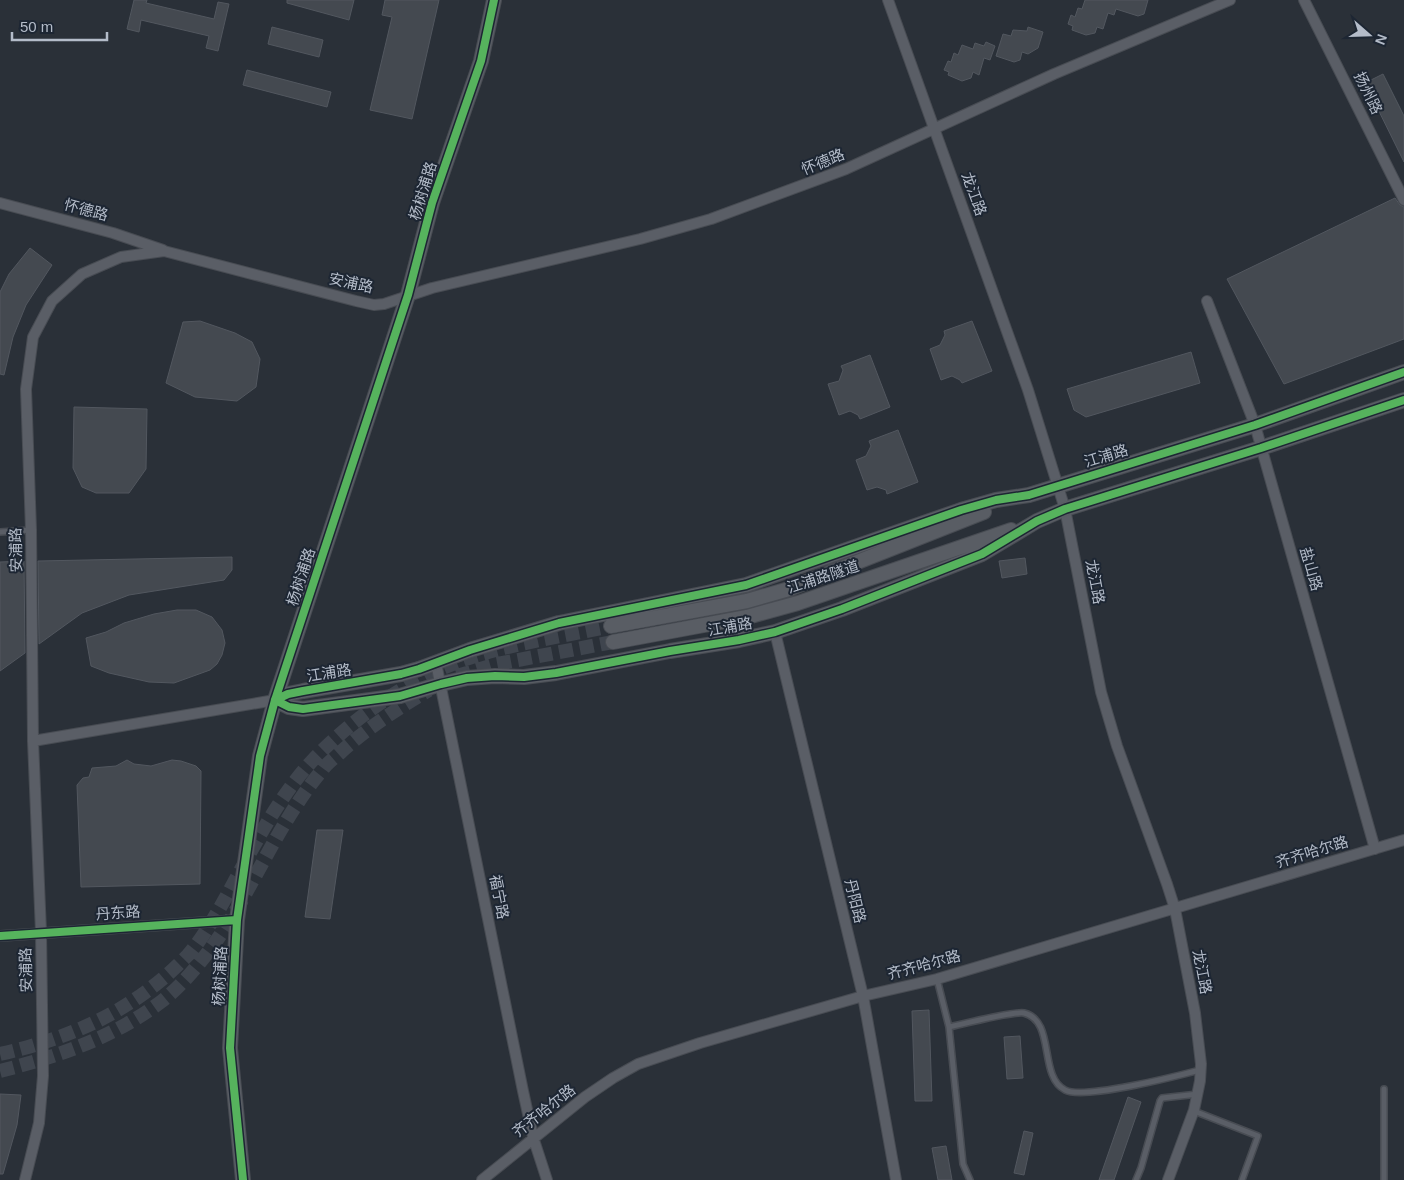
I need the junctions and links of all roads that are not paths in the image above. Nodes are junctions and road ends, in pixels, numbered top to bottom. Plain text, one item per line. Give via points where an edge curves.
1 (494, 0) edge
2 (888, 0) edge
3 (1230, 0) edge
4 (1304, 0) edge
5 (934, 128) junction
6 (1404, 200) edge
7 (0, 203) edge
8 (164, 251) junction
9 (408, 296) junction
10 (1207, 301) dead end
11 (1404, 372) edge
12 (1404, 400) edge
13 (1255, 425) junction
14 (1261, 448) junction
15 (1059, 484) junction
16 (1029, 495) junction
17 (1066, 510) junction
18 (1037, 521) junction
19 (31, 530) junction
20 (0, 532) edge
21 (611, 626) tunnel mouth
22 (775, 632) junction
23 (613, 642) tunnel mouth
24 (436, 663) junction
25 (440, 684) junction
26 (275, 700) junction
27 (33, 741) junction
28 (1404, 840) edge
29 (1375, 849) junction
30 (1175, 909) junction
31 (237, 920) junction
32 (41, 932) junction
33 (0, 936) edge
34 (937, 979) junction
35 (863, 996) junction
36 (949, 1027) junction
37 (1201, 1070) junction
38 (1384, 1089) dead end
39 (1198, 1094) junction
40 (1194, 1110) junction
41 (533, 1137) junction
42 (25, 1180) edge
43 (243, 1180) edge
44 (482, 1180) edge
45 (548, 1180) edge
46 (896, 1180) edge
47 (970, 1180) edge
48 (1136, 1180) edge
49 (1168, 1180) edge
50 (1242, 1180) edge
51 (1384, 1180) edge

1 - 9 main road, 杨树浦路 via 481,61 432,203
2 - 5 street, 龙江路
3 - 5 street, 怀德路
4 - 6 street, 扬州路
5 - 9 street, 怀德路 via 846,169 711,219
5 - 15 street, 龙江路
7 - 8 street, 怀德路 via 113,233
8 - 9 street, 安浦路 via 366,304 384,304
8 - 19 street, 安浦路 via 121,257 82,274 52,301 33,337 26,389
9 - 26 main road, 杨树浦路
10 - 13 street, 盐山路
11 - 13 main road, 江浦路
12 - 14 main road, 江浦路
13 - 14 street, 盐山路
13 - 15 main road, 江浦路
14 - 17 main road, 江浦路
14 - 29 street, 盐山路
15 - 16 main road, 江浦路
15 - 17 street, 龙江路
16 - 21 main road, 江浦路隧道 via 789,589 747,601
16 - 24 main road, 江浦路 via 961,510 746,585 559,623
17 - 18 main road, 江浦路
17 - 30 street, 龙江路 via 1101,692
18 - 22 main road, 江浦路 via 982,554
18 - 23 main road, 江浦路隧道 via 798,603 747,617
19 - 20 lane
19 - 27 street, 安浦路
22 - 25 main road, 江浦路 via 556,673 467,678
22 - 35 street, 丹阳路
24 - 25 street, 福宁路
24 - 26 main road, 江浦路 via 401,674 288,694
25 - 26 main road, 江浦路 via 400,696 303,709
25 - 41 street, 福宁路
26 - 27 street, 江浦路
26 - 31 main road, 杨树浦路 via 260,756
27 - 32 street, 安浦路
28 - 29 street, 齐齐哈尔路
29 - 30 street, 齐齐哈尔路
30 - 34 street, 齐齐哈尔路
30 - 37 street, 龙江路 via 1195,1013
31 - 32 street, 丹东路
31 - 43 main road, 杨树浦路 via 230,1048
32 - 33 street, 丹东路
32 - 42 street, 安浦路 via 43,1076 39,1123
34 - 35 street, 齐齐哈尔路
34 - 36 lane
35 - 41 street, 齐齐哈尔路 via 638,1064 585,1097
35 - 46 street, 丹阳路
36 - 37 lane via 1010,1014 1023,1013 1033,1018 1043,1032 1054,1080 1066,1091 1089,1092
36 - 47 lane via 963,1164
37 - 39 street, 龙江路
38 - 51 lane
39 - 40 street, 龙江路
39 - 48 lane via 1162,1098
40 - 49 street, 龙江路
40 - 50 lane via 1258,1136
41 - 44 street, 齐齐哈尔路
41 - 45 street, 福宁路

